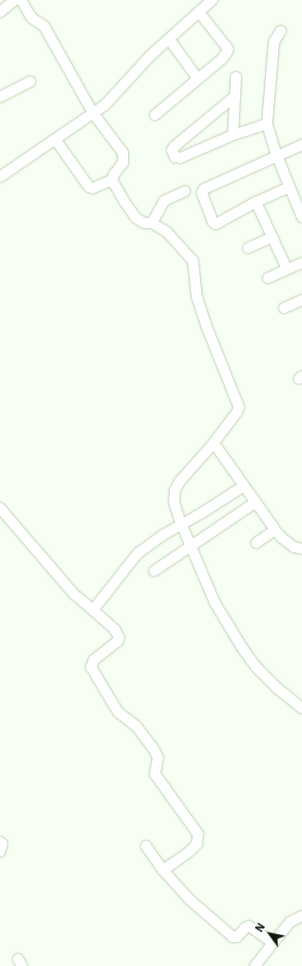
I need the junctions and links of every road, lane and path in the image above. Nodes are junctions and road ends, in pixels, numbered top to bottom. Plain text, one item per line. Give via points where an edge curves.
1 (15, 0) edge
2 (22, 0) edge
3 (212, 0) edge
4 (0, 12) edge
5 (199, 12) junction
6 (281, 31) dead end
7 (169, 39) junction
8 (236, 77) dead end
9 (198, 79) junction
10 (30, 82) dead end
11 (0, 97) edge
12 (234, 97) junction
13 (93, 113) junction
14 (155, 115) dead end
15 (267, 124) junction
16 (233, 135) junction
17 (55, 139) junction
18 (302, 145) edge
19 (277, 156) junction
20 (0, 177) edge
21 (112, 180) junction
22 (289, 187) junction
23 (185, 191) dead end
24 (256, 202) junction
25 (302, 217) edge
26 (152, 223) junction
27 (273, 237) junction
28 (248, 248) dead end
29 (302, 263) edge
30 (287, 269) junction
31 (268, 278) dead end
32 (302, 300) edge
33 (284, 308) dead end
34 (212, 444) junction
35 (244, 486) junction
36 (256, 502) junction
37 (0, 508) edge
38 (181, 523) junction
39 (274, 529) junction
40 (256, 543) dead end
41 (190, 546) junction
42 (302, 549) edge
43 (154, 571) dead end
44 (93, 610) junction
45 (302, 708) edge
46 (0, 842) edge
47 (146, 846) dead end
48 (0, 852) edge
49 (163, 870) junction
50 (302, 916) edge
51 (273, 943) junction
52 (255, 966) edge

1 - 4 street
2 - 13 street via 32,18 44,26
3 - 5 street
5 - 7 street
5 - 9 street via 228,49 224,57
6 - 15 street via 274,42
7 - 9 street
7 - 13 street via 150,56 113,98
8 - 12 street
9 - 14 street
10 - 11 street
12 - 16 street
12 - 16 street via 172,151 176,158 180,158
13 - 17 street
13 - 21 street via 124,154 123,163
15 - 16 street
15 - 19 street
17 - 20 street
17 - 21 street via 89,187 93,188
18 - 19 street
19 - 22 street
19 - 24 street via 204,189 202,193 216,224
21 - 26 street via 136,218
22 - 24 street
22 - 25 street
23 - 26 street via 164,201
24 - 27 street
26 - 34 street via 167,232 193,261 198,297 208,330 238,404 237,412
27 - 28 street
27 - 30 street
29 - 30 street
30 - 31 street
32 - 33 street
34 - 35 street
34 - 38 street via 175,490 174,502
35 - 36 street
35 - 38 street
36 - 39 street
36 - 41 street
37 - 44 street via 74,594
38 - 41 street
38 - 44 street via 140,550
39 - 40 street
39 - 42 street via 294,547
41 - 43 street
41 - 45 street via 215,603 243,649 267,677
44 - 49 street via 115,630 119,638 94,660 91,667 118,712 134,724 153,748 158,758 155,774 198,834 197,844
46 - 48 street
47 - 49 street
49 - 51 street via 190,900 232,937 237,937 248,926
50 - 51 street via 290,922
51 - 52 street

